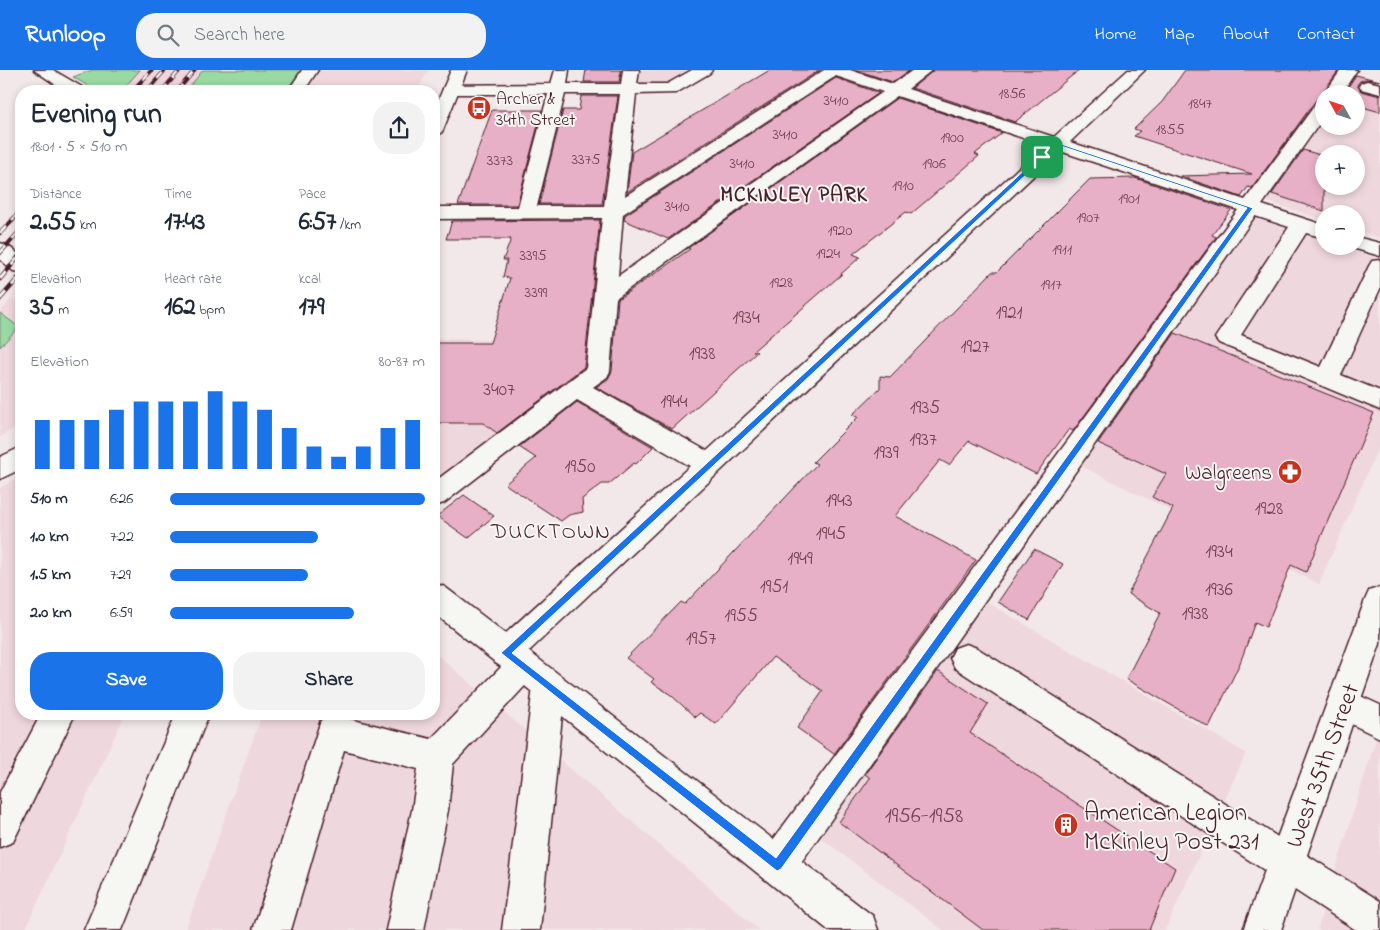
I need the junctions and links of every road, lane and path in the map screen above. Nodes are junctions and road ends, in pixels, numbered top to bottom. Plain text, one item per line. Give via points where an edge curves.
1 (310, 70) edge
2 (459, 70) edge
3 (562, 70) edge
4 (704, 70) edge
5 (835, 70) edge
6 (924, 70) edge
7 (1137, 70) edge
8 (1349, 70) edge
9 (71, 73) dead end
10 (48, 74) edge
11 (630, 79) edge
12 (66, 85) edge
13 (300, 85) edge
14 (1338, 85) edge
15 (558, 89) junction
16 (895, 90) junction
17 (443, 98) edge
18 (1315, 118) edge
19 (1057, 143) junction
20 (1250, 208) junction
21 (613, 212) junction
22 (440, 213) edge
23 (526, 213) junction
24 (1301, 224) junction
25 (1315, 229) edge
26 (1365, 245) edge
27 (0, 249) edge
28 (1380, 250) edge
29 (15, 261) edge
30 (1380, 266) edge
31 (607, 294) junction
32 (1327, 379) junction
33 (576, 388) junction
34 (1380, 401) edge
35 (15, 460) edge
36 (709, 465) junction
37 (0, 469) edge
38 (440, 491) edge
39 (1380, 600) edge
40 (440, 601) edge
41 (966, 658) dead end
42 (526, 669) junction
43 (1343, 703) junction
44 (55, 720) edge
45 (190, 720) edge
46 (1380, 722) edge
47 (437, 757) junction
48 (0, 829) edge
49 (1286, 864) junction
50 (777, 865) junction
51 (1380, 923) edge
52 (102, 930) edge
53 (272, 930) edge
54 (405, 930) edge
55 (521, 930) edge
56 (858, 930) edge
57 (1262, 930) edge

1 - 13 street
2 - 17 street
3 - 15 street
4 - 11 street via 670,89
5 - 16 street
5 - 21 street
6 - 16 street
7 - 19 street
8 - 14 street
9 - 10 street
10 - 12 street
11 - 15 street
11 - 21 street
15 - 17 street
15 - 23 street
16 - 19 street
16 - 31 street
18 - 20 street
19 - 20 street
19 - 36 street
20 - 24 street
20 - 50 street
21 - 23 street
21 - 31 street
22 - 23 street
24 - 25 street
24 - 32 street via 1227,338
26 - 28 street
27 - 29 street
30 - 32 street
31 - 33 street via 598,371
32 - 34 street
33 - 36 street
33 - 38 street
35 - 37 street
36 - 42 street
39 - 43 street, West 35th Street
40 - 42 street
41 - 49 street
42 - 47 street
42 - 50 street
42 - 55 street
43 - 46 street
43 - 49 street, West 35th Street
44 - 48 street
45 - 52 street
47 - 53 street via 332,731
47 - 54 street via 430,810
49 - 51 street
49 - 57 street, West 35th Street
50 - 56 street

